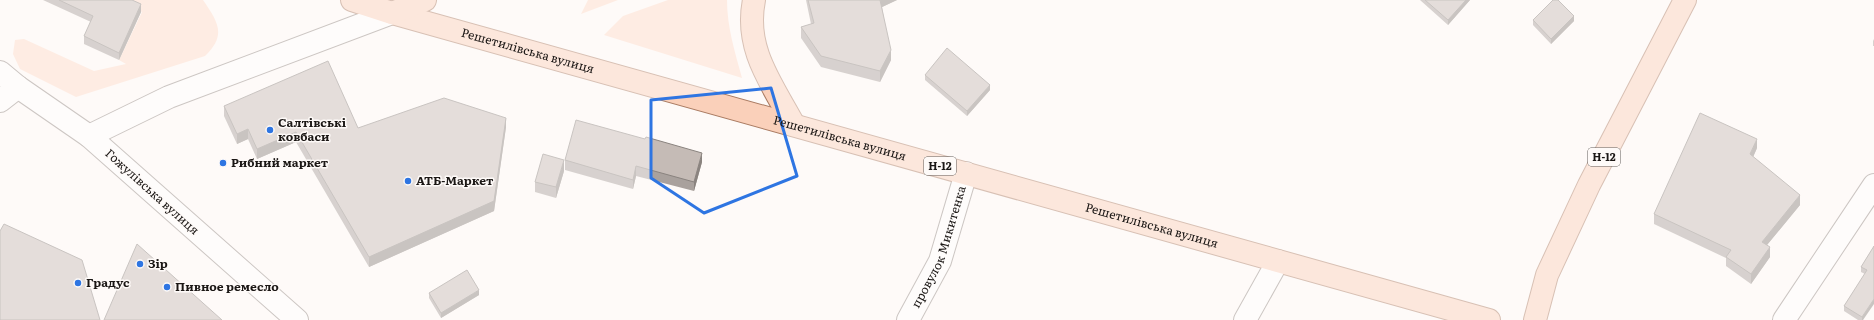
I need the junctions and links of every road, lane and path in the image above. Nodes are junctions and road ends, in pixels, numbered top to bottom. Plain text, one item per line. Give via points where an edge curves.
1 (352, 0) edge
2 (425, 0) edge
3 (754, 0) edge
4 (1686, 0) edge
5 (392, 13) junction
6 (0, 72) edge
7 (18, 86) junction
8 (0, 101) edge
9 (794, 125) junction
10 (89, 136) junction
11 (966, 173) junction
12 (1874, 186) edge
13 (1278, 261) junction
14 (297, 320) edge
15 (908, 320) edge
16 (1246, 320) edge
17 (1489, 320) edge
18 (1535, 320) edge
19 (1784, 320) edge

1 - 5 main road, Решетилівська вулиця / Н-12
2 - 5 main road
3 - 9 main road via 751,16 752,34 760,63
4 - 18 main road, Н-12 via 1589,185 1547,275
5 - 9 main road, Решетилівська вулиця / Н-12
5 - 10 street via 169,97
6 - 7 street, Гожулівська вулиця
7 - 8 street
7 - 10 street, Гожулівська вулиця
9 - 11 main road, Решетилівська вулиця / Н-12
10 - 14 street, Гожулівська вулиця
11 - 13 main road, Решетилівська вулиця / Н-12
11 - 15 street, провулок Микитенка via 940,261
12 - 19 street
13 - 16 street
13 - 17 main road, Решетилівська вулиця / Н-12

